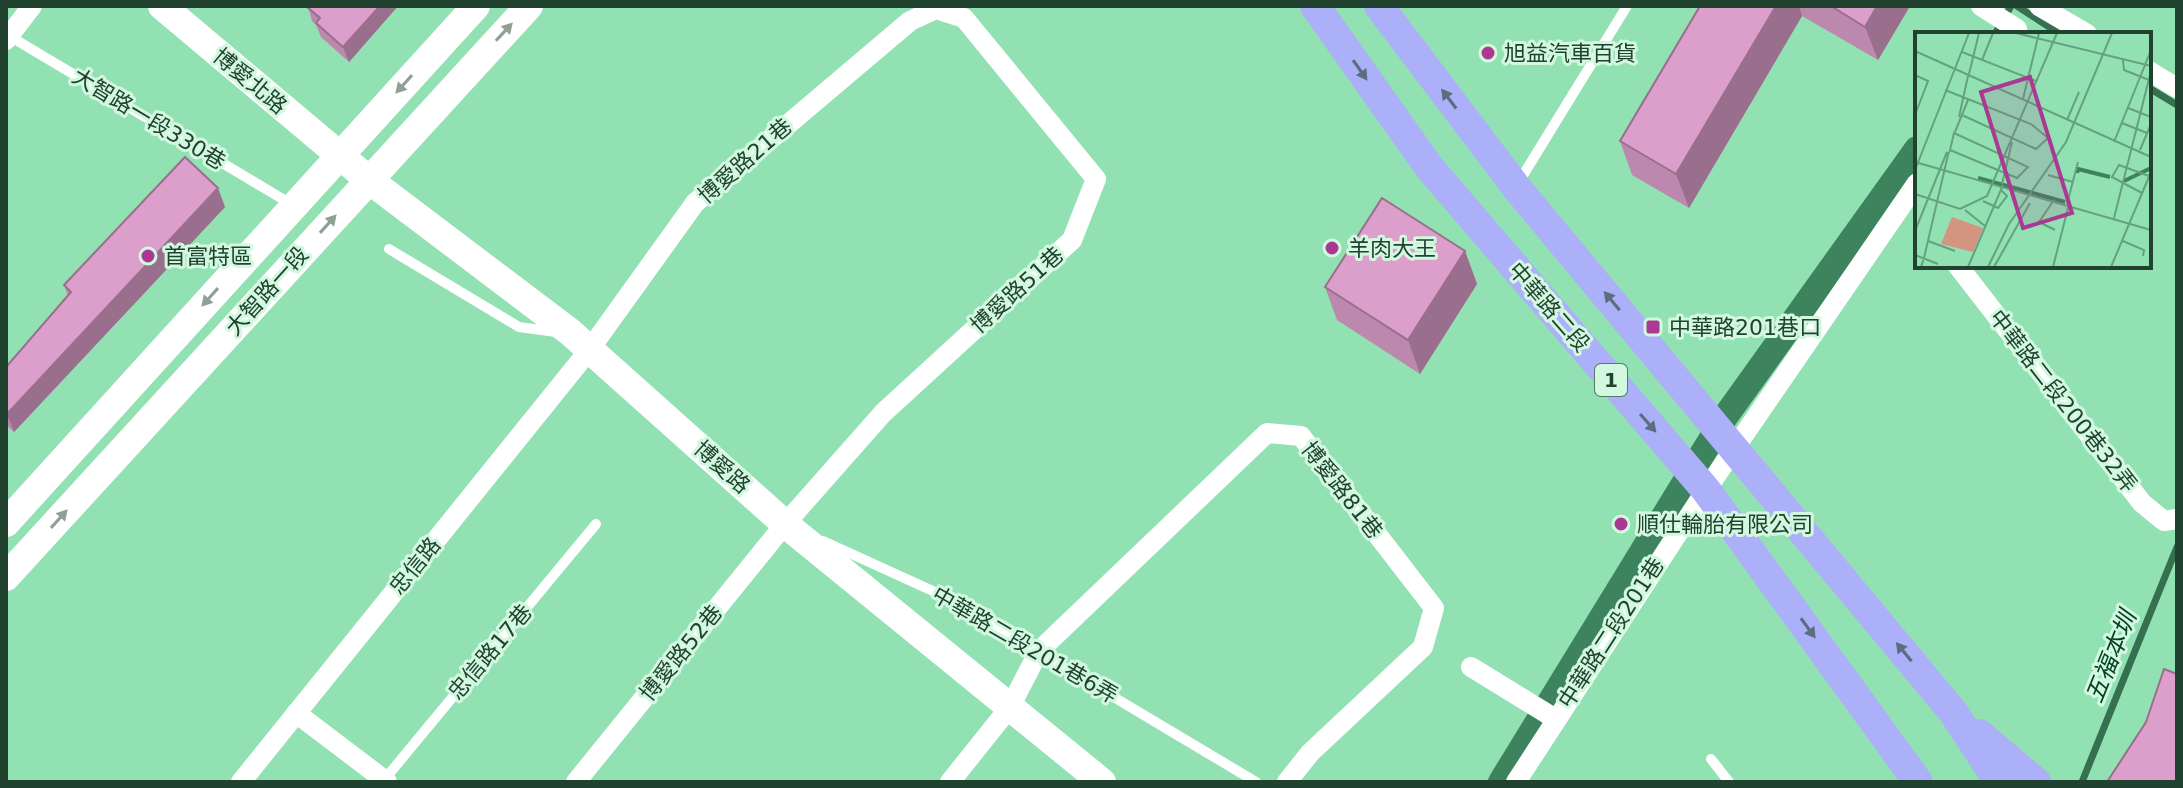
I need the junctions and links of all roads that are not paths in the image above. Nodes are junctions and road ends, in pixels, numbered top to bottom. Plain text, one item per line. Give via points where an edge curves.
1 (32, 6) edge
2 (162, 6) edge
3 (476, 6) edge
4 (529, 6) edge
5 (1315, 6) edge
6 (1379, 6) edge
7 (1627, 6) edge
8 (1981, 6) edge
9 (2038, 6) edge
10 (936, 9) joint
11 (2015, 32) edge
12 (2084, 32) edge
13 (7, 37) edge
14 (2151, 72) edge
15 (2177, 88) edge
16 (339, 155) junction
17 (369, 180) junction
18 (1516, 187) junction
19 (1913, 198) edge
20 (293, 205) junction
21 (389, 249) dead end
22 (1960, 268) edge
23 (580, 341) junction
24 (1736, 447) junction
25 (1706, 490) junction
26 (2177, 519) edge
27 (6, 523) edge
28 (596, 524) dead end
29 (785, 524) junction
30 (6, 577) edge
31 (1039, 651) junction
32 (1471, 667) dead end
33 (1010, 707) junction
34 (1953, 712) junction
35 (296, 713) junction
36 (1554, 718) junction
37 (1711, 759) dead end
38 (1910, 770) edge
39 (385, 781) edge
40 (241, 782) edge
41 (576, 782) edge
42 (950, 782) edge
43 (1102, 782) edge
44 (1256, 782) edge
45 (1287, 782) edge
46 (1516, 782) edge
47 (1729, 782) edge
48 (1929, 782) edge
49 (1999, 782) edge
50 (2036, 782) edge

1 - 13 street
2 - 16 street, 博愛北路
3 -> 16 street, 大智路一段
17 -> 4 street, 大智路一段
5 -> 25 main road, 中華路二段 / 1 via 1429,167
18 -> 6 main road, 1
7 - 18 lane
8 - 11 street
9 - 11 street
9 - 12 street
10 - 23 street, 博愛路21巷 via 910,21 695,203
10 - 29 street, 博愛路51巷 via 964,18 1096,179 1072,240 883,413
13 - 20 lane, 大智路一段330巷
14 - 15 street
16 - 17 street, 博愛路
16 - 20 street, 大智路一段
17 - 23 street, 博愛路
30 -> 17 street, 大智路一段
24 -> 18 main road, 1
19 - 24 street, 中華路二段201巷
20 -> 27 street, 大智路一段
21 - 23 lane via 519,327
22 - 26 street, 中華路二段200巷32弄 via 2142,503 2164,521
23 - 29 street, 博愛路
23 - 35 street, 忠信路
24 - 25 street, 中華路二段201巷
34 -> 24 main road, 1
25 - 36 street, 中華路二段201巷
25 -> 38 main road, 中華路二段 / 1
28 - 39 lane, 忠信路17巷
29 - 31 lane, 中華路二段201巷6弄 via 946,597
29 - 33 street, 博愛路
29 - 41 street, 博愛路52巷
31 - 33 street, 博愛路81巷
31 - 44 lane, 中華路二段201巷6弄
31 - 45 street, 博愛路81巷 via 1267,433 1301,436 1434,608 1423,647 1310,753
32 - 36 street
33 - 42 street, 博愛路81巷
33 - 43 street, 博愛路
34 - 49 main road, 1
34 - 50 main road, 1
35 - 39 street
35 - 40 street, 忠信路
36 - 46 street, 中華路二段201巷
37 - 47 lane
38 - 48 main road, 中華路二段 / 1

